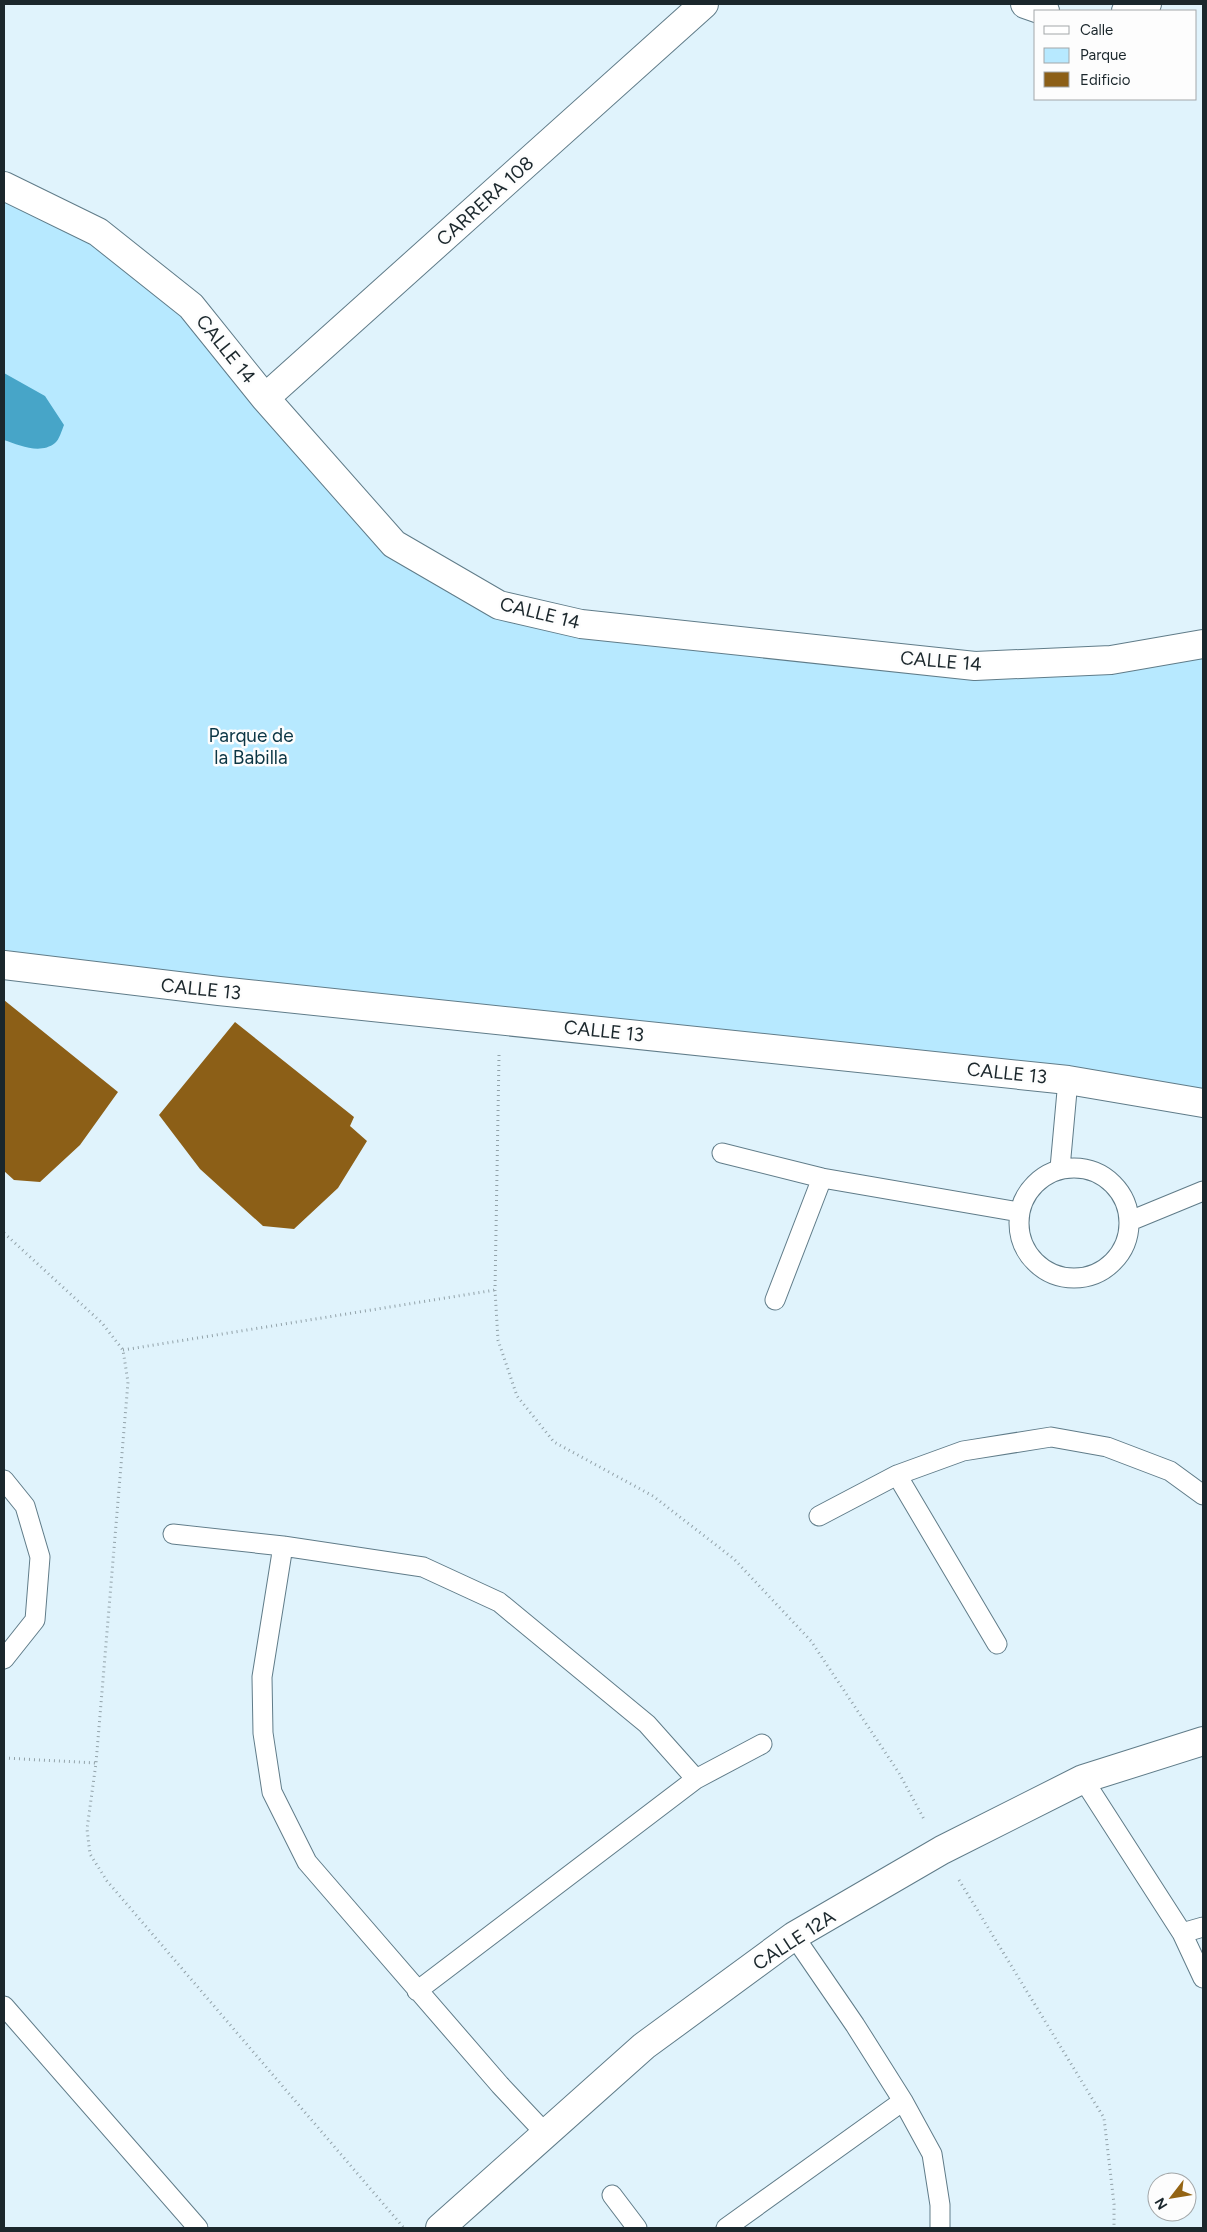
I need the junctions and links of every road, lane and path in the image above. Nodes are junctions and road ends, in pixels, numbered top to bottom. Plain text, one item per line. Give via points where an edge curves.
1 (704, 4) edge
2 (1025, 4) edge
3 (1147, 4) edge
4 (1042, 10) edge
5 (1129, 10) edge
6 (4, 186) edge
7 (266, 398) junction
8 (1203, 644) edge
9 (4, 965) edge
10 (500, 1020) junction
11 (1068, 1080) junction
12 (1203, 1103) edge
13 (722, 1153) dead end
14 (1060, 1168) junction
15 (822, 1178) junction
16 (1203, 1191) edge
17 (1019, 1212) junction
18 (1130, 1221) junction
19 (4, 1232) edge
20 (495, 1290) junction
21 (775, 1300) dead end
22 (123, 1350) junction
23 (897, 1475) junction
24 (4, 1480) edge
25 (1203, 1495) edge
26 (818, 1516) dead end
27 (172, 1534) dead end
28 (283, 1546) junction
29 (997, 1644) dead end
30 (4, 1660) edge
31 (1203, 1741) edge
32 (762, 1744) dead end
33 (4, 1758) edge
34 (96, 1763) junction
35 (696, 1779) junction
36 (1084, 1779) junction
37 (942, 1850) junction
38 (1203, 1927) edge
39 (1182, 1933) junction
40 (794, 1936) junction
41 (1203, 1978) edge
42 (417, 1991) junction
43 (4, 2006) edge
44 (903, 2101) junction
45 (545, 2133) junction
46 (612, 2195) dead end
47 (187, 2224) edge
48 (404, 2228) edge
49 (440, 2228) edge
50 (636, 2228) edge
51 (726, 2228) edge
52 (940, 2228) edge
53 (1114, 2228) edge

1 - 7 street, CARRERA 108
2 - 4 street
3 - 5 street
6 - 7 street, CALLE 14 via 98,232 191,306
7 - 8 street, CALLE 14 via 394,544 499,605 581,624 975,666 1111,660
9 - 10 street, CALLE 13
10 - 11 street, CALLE 13
10 - 20 path
11 - 12 street, CALLE 13
11 - 14 lane
13 - 15 lane
14 - 17 lane via 1033,1184
14 - 18 lane via 1092,1170 1119,1189
15 - 17 lane
15 - 21 lane
16 - 18 lane
17 - 18 lane via 1020,1238 1034,1262 1056,1277 1083,1278 1108,1268 1125,1247
19 - 22 path via 102,1323
20 - 22 path
20 - 37 path via 498,1340 517,1396 554,1442 653,1496 734,1559 805,1634 899,1773
22 - 34 path via 128,1382
23 - 25 lane via 963,1451 1051,1437 1116,1450 1170,1471
23 - 26 lane
23 - 29 lane
24 - 30 lane via 25,1506 40,1557 35,1620
27 - 28 lane
28 - 35 lane via 423,1567 499,1602 647,1724
28 - 42 lane via 262,1677 263,1733 272,1792 307,1862
31 - 36 street, CALLE 12A
32 - 35 lane
33 - 34 path
34 - 48 path via 87,1829 90,1854 107,1881
35 - 42 lane
36 - 37 street, CALLE 12A
36 - 39 lane
37 - 40 street, CALLE 12A
37 - 53 path via 1104,2118
38 - 39 lane
39 - 41 lane
40 - 44 lane
40 - 45 street, CALLE 12A via 644,2046
42 - 45 lane
43 - 47 lane
44 - 51 lane
44 - 52 lane via 932,2154
45 - 49 street, CALLE 12A
46 - 50 lane

